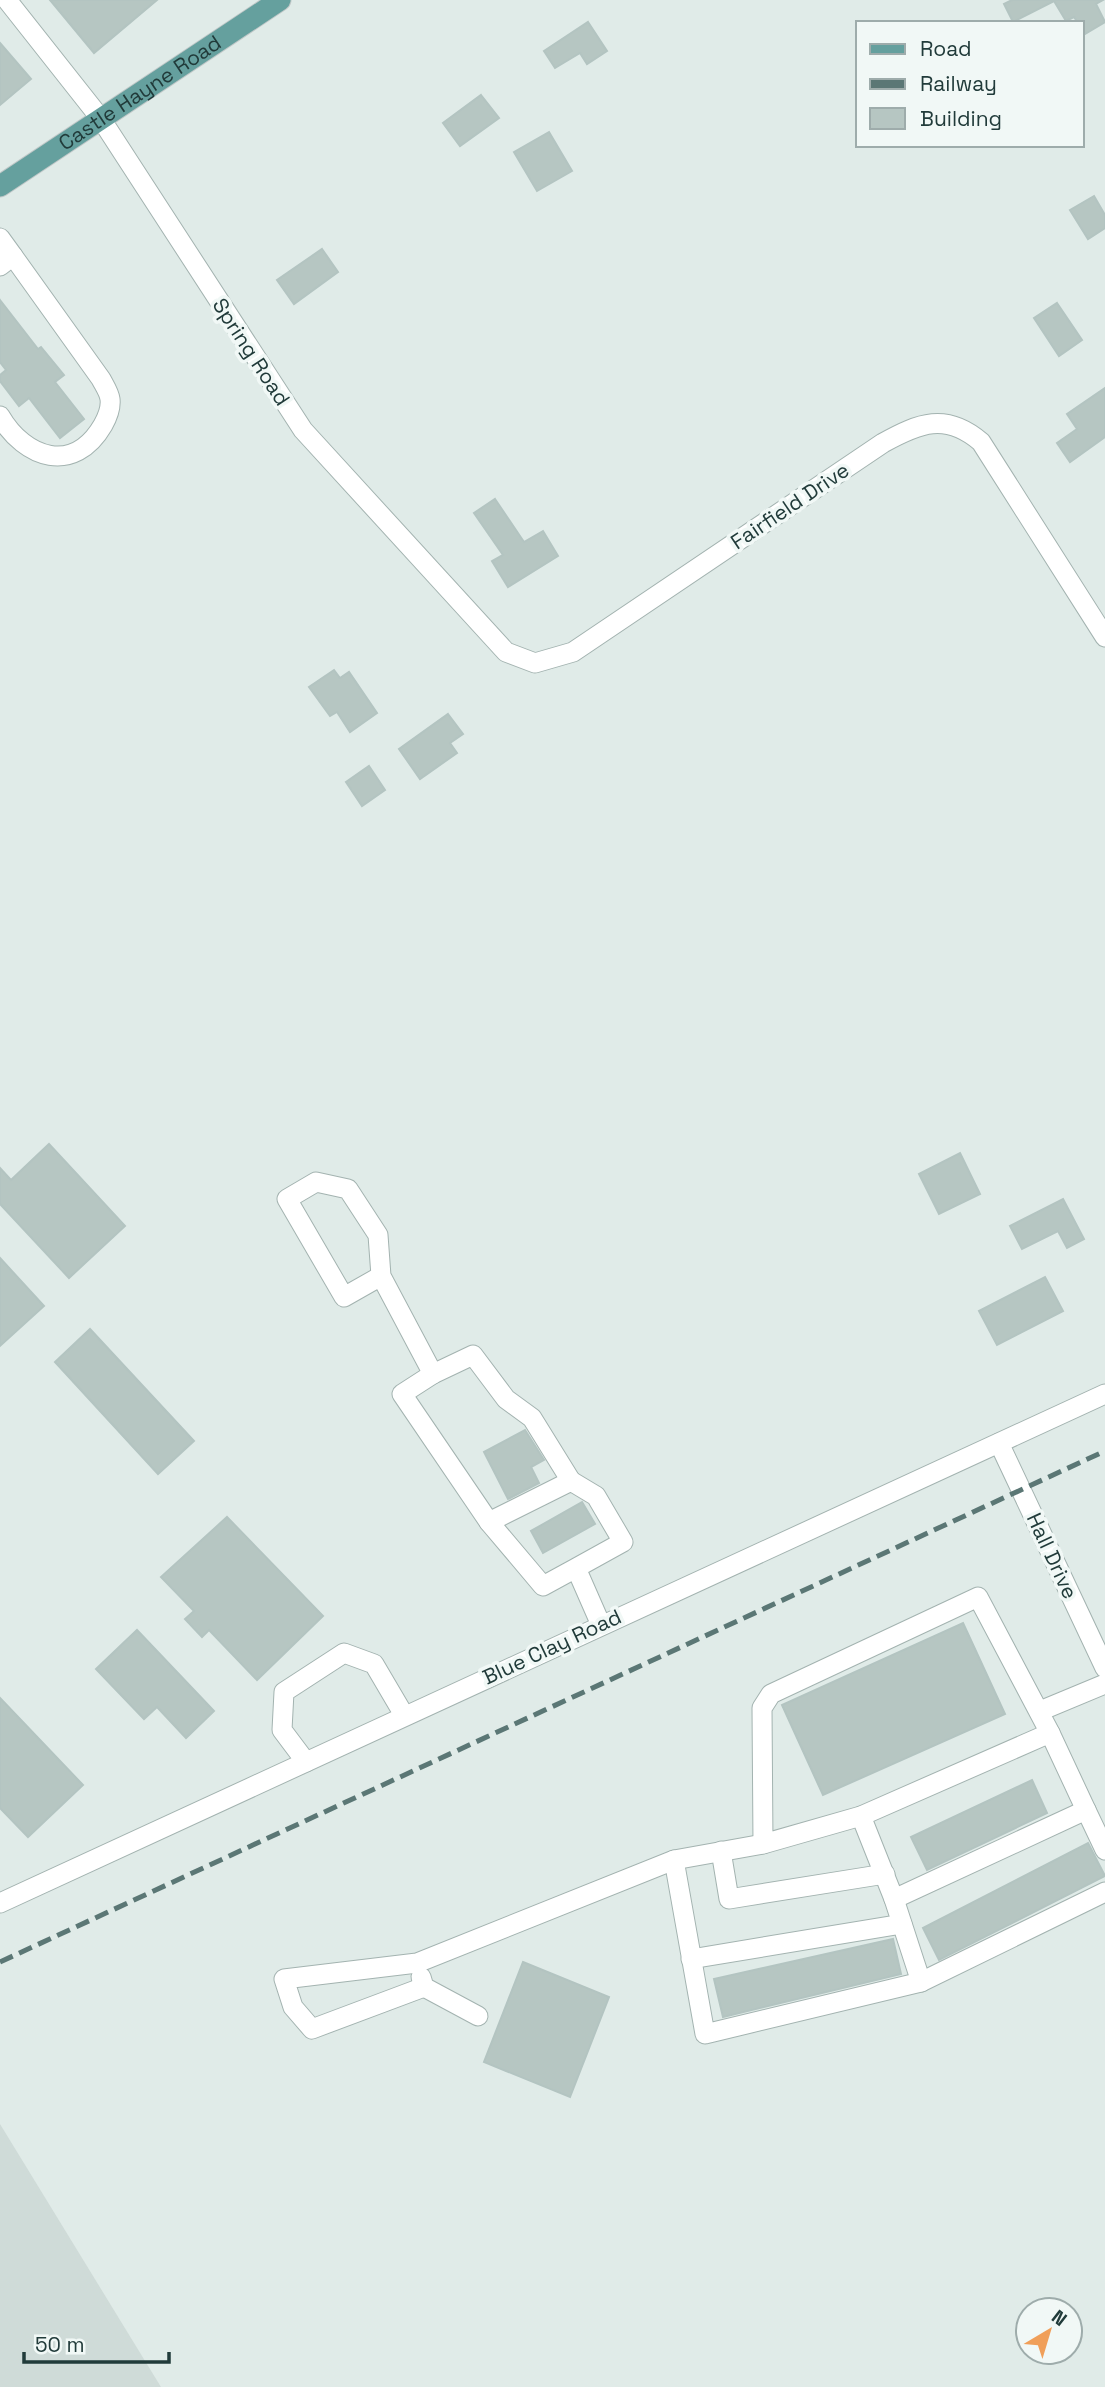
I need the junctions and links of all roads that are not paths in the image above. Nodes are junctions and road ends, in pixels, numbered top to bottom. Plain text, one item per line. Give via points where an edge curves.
1 (7, 0) edge
2 (280, 0) edge
3 (101, 119) junction
4 (0, 186) edge
5 (0, 238) edge
6 (6, 261) edge
7 (0, 416) edge
8 (426, 566) joint
9 (1098, 611) edge
10 (1105, 637) edge
11 (381, 1276) junction
12 (433, 1374) junction
13 (1105, 1394) edge
14 (999, 1443) junction
15 (571, 1480) junction
16 (489, 1522) junction
17 (576, 1569) junction
18 (601, 1625) junction
19 (1105, 1668) edge
20 (1105, 1684) edge
21 (1040, 1711) junction
22 (404, 1715) junction
23 (1050, 1733) junction
24 (306, 1762) junction
25 (1086, 1810) junction
26 (861, 1816) junction
27 (763, 1844) junction
28 (1105, 1850) edge
29 (721, 1852) junction
30 (674, 1860) junction
31 (885, 1874) junction
32 (1105, 1892) edge
33 (894, 1899) junction
34 (0, 1903) edge
35 (902, 1924) junction
36 (691, 1959) junction
37 (417, 1963) junction
38 (921, 1982) junction
39 (424, 1987) junction
40 (478, 2016) dead end

1 - 3 street, Spring Road
2 - 3 main road, Castle Hayne Road
3 - 4 main road, Castle Hayne Road
3 - 8 street, Spring Road via 303,430
5 - 6 street
6 - 7 street via 101,379 110,399 97,435 79,451 60,456 26,448 12,437
8 - 9 street, Fairfield Drive via 506,652 544,663 573,652 883,443 910,428 939,423 968,431 981,442
9 - 10 street, Fairfield Drive
11 - 11 street via 378,1235 348,1189 316,1182 287,1199 344,1297
11 - 12 street
12 - 15 street via 473,1355 506,1399 532,1418
12 - 16 street via 402,1394
13 - 14 street, Blue Clay Road
14 - 18 street, Blue Clay Road
14 - 19 street, Hall Drive
15 - 16 street
15 - 17 street via 596,1496 623,1542
16 - 17 street via 543,1586
17 - 18 street
18 - 22 street, Blue Clay Road
20 - 21 street
21 - 23 street
21 - 27 street via 978,1597 771,1694 762,1708
22 - 24 street, Blue Clay Road
22 - 24 street via 374,1664 344,1653 284,1692 282,1730
23 - 25 street
23 - 26 street
24 - 34 street, Blue Clay Road
25 - 28 street
25 - 33 street
26 - 27 street
26 - 31 street
27 - 29 street
29 - 30 street
29 - 31 street via 729,1899
30 - 36 street
30 - 37 street
31 - 33 street
32 - 38 street
33 - 35 street
35 - 36 street
35 - 38 street
36 - 38 street via 705,2034
37 - 39 street
37 - 39 street via 284,1979 293,2007 312,2029
39 - 40 street

